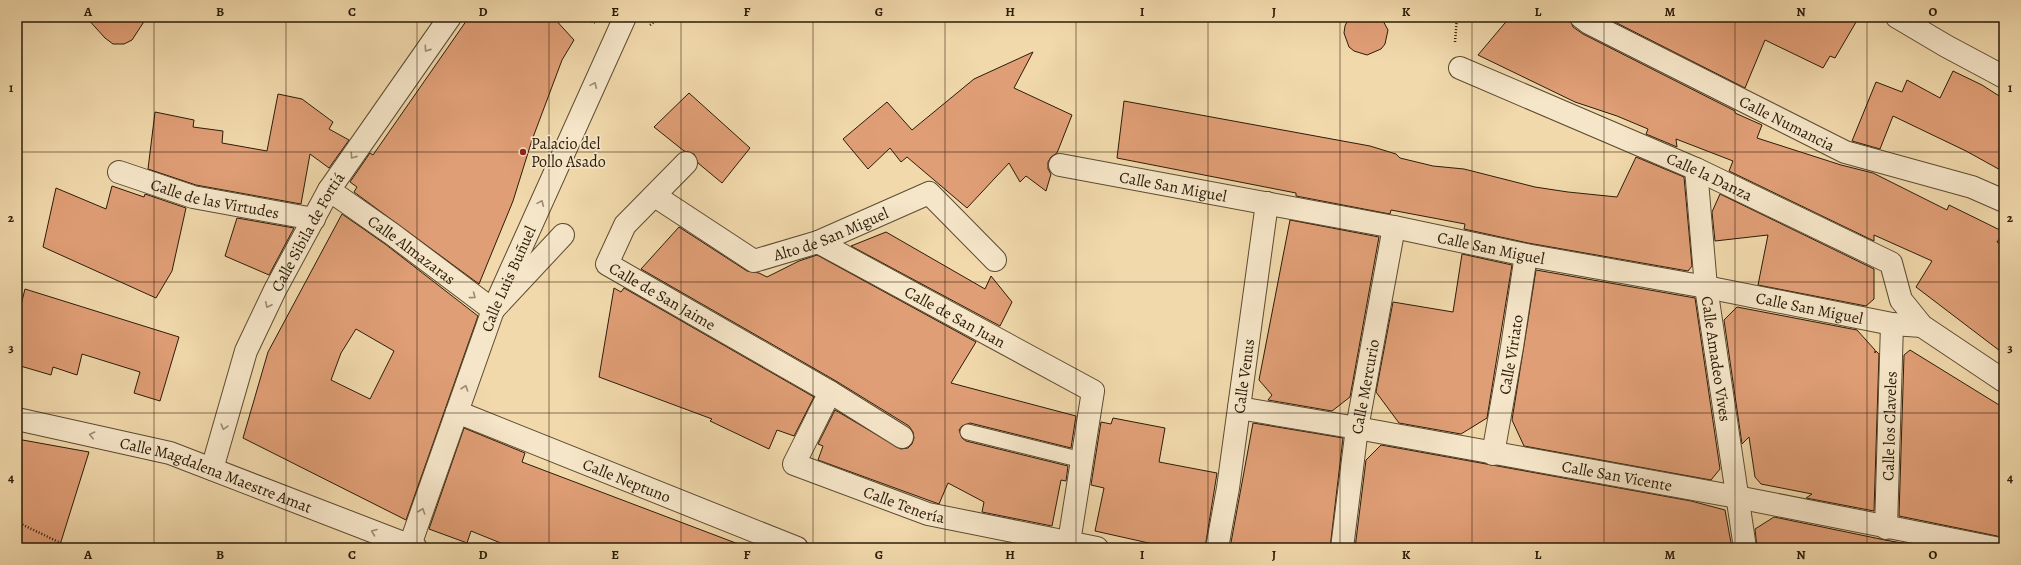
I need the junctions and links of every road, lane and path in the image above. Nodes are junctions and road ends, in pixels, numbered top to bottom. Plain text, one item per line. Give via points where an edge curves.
1 (450, 17) edge
2 (625, 17) edge
3 (1581, 17) edge
4 (1897, 17) edge
5 (1460, 68) dead end
6 (2004, 77) edge
7 (686, 163) dead end
8 (1060, 165) dead end
9 (1696, 169) junction
10 (119, 172) dead end
11 (329, 190) junction
12 (655, 196) junction
13 (2004, 201) edge
14 (1267, 203) junction
15 (314, 219) junction
16 (1394, 227) junction
17 (563, 235) dead end
18 (818, 242) junction
19 (1526, 255) junction
20 (995, 260) dead end
21 (1706, 287) junction
22 (493, 310) junction
23 (1892, 324) junction
24 (1922, 326) junction
25 (2004, 382) edge
26 (830, 392) junction
27 (1239, 408) junction
28 (457, 412) junction
29 (17, 419) edge
30 (1357, 428) junction
31 (968, 432) dead end
32 (902, 437) dead end
33 (1493, 454) junction
34 (1082, 460) junction
35 (212, 469) junction
36 (1737, 497) junction
37 (17, 522) edge
38 (1886, 528) junction
39 (1069, 542) junction
40 (412, 547) edge
41 (71, 548) edge
42 (797, 548) edge
43 (1097, 548) edge
44 (1217, 548) edge
45 (1342, 548) edge
46 (1745, 548) edge
47 (1995, 548) edge

1 -> 11 street, Calle Sibila de Fortiá
22 -> 2 street, Calle Luis Buñuel
3 - 13 street, Calle Numancia via 1845,152 1972,187
4 - 6 street
5 - 9 street, Calle la Danza
7 - 12 street, Calle de San Jaime
8 - 14 street, Calle San Miguel
9 - 21 street, Calle Amadeo Vives
9 - 24 street, Calle la Danza via 1891,263 1901,300
10 - 15 street, Calle de las Virtudes via 193,197
11 - 15 street, Calle Sibila de Fortiá
11 -> 22 street, Calle Almazaras
12 - 18 street, Alto de San Miguel via 754,261
12 - 26 street, Calle de San Jaime via 625,225 607,264
14 - 16 street, Calle San Miguel
14 - 27 street, Calle Venus
15 -> 35 street, Calle Sibila de Fortiá via 275,290 246,351
16 - 19 street, Calle San Miguel
16 - 30 street, Calle Mercurio
17 - 22 street
18 - 20 street, Alto de San Miguel via 929,193
18 - 34 street, Calle de San Juan via 1094,391
19 - 21 street, Calle San Miguel
19 - 33 street, Calle Viriato
21 - 23 street, Calle San Miguel
21 - 36 street, Calle Amadeo Vives
28 -> 22 street, Calle Luis Buñuel
23 - 24 street, Calle San Miguel
23 - 38 street, Calle los Claveles
24 - 25 street
26 - 32 street
26 - 39 street, Calle Tenería via 794,464 928,514
27 - 30 street, Calle San Vicente
27 - 44 street, Calle Venus
40 -> 28 street, Calle Luis Buñuel
28 - 42 street, Calle Neptuno
35 -> 29 street, Calle Magdalena Maestre Amat via 170,453
30 - 33 street, Calle San Vicente
30 - 45 street, Calle Mercurio
31 - 34 lane
33 - 36 street, Calle San Vicente
34 - 39 street
40 -> 35 street, Calle Magdalena Maestre Amat
36 - 38 street, Calle San Vicente
36 - 46 street, Calle Amadeo Vives
37 - 41 path
38 - 47 street, Calle San Vicente
39 - 43 street, Calle Tenería

